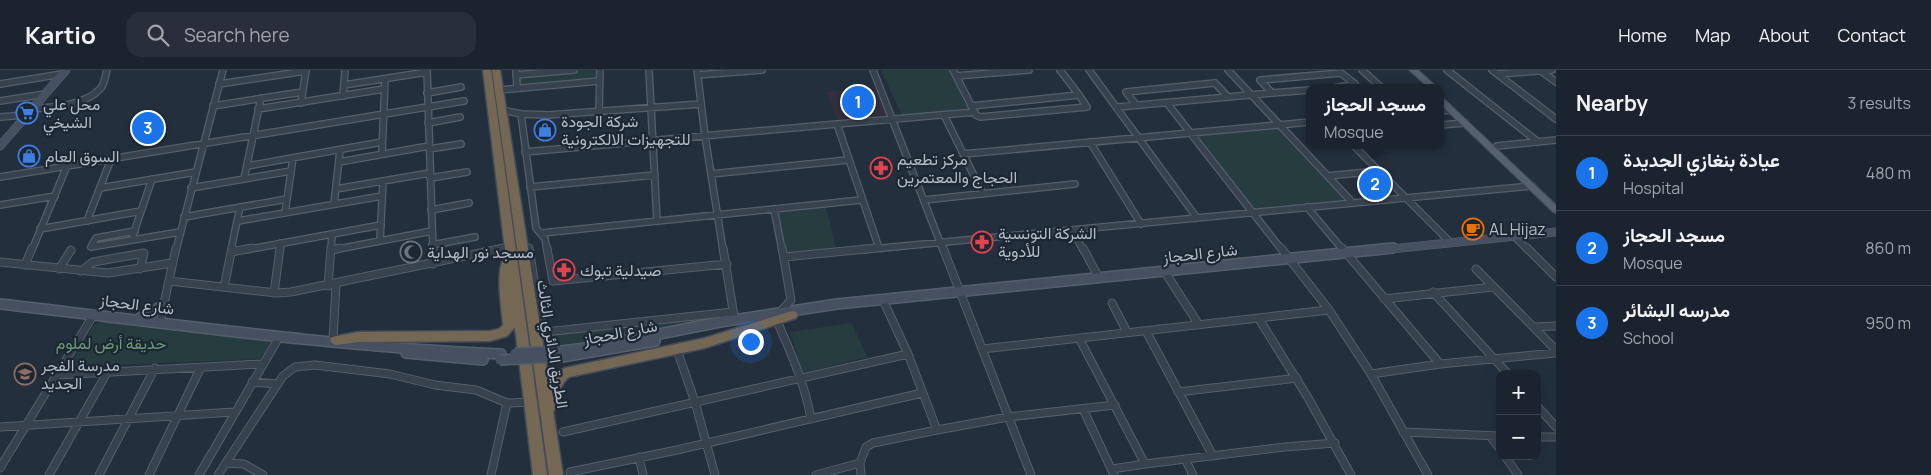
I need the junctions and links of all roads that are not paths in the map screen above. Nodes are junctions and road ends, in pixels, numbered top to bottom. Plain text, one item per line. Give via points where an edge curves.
1 (107, 70) edge
2 (222, 70) edge
3 (266, 70) edge
4 (345, 70) edge
5 (487, 70) edge
6 (496, 70) edge
7 (574, 70) edge
8 (600, 70) edge
9 (649, 70) edge
10 (762, 70) edge
11 (873, 70) edge
12 (953, 70) edge
13 (1029, 70) edge
14 (1060, 70) edge
15 (1089, 70) edge
16 (1228, 70) edge
17 (1362, 70) edge
18 (1406, 70) edge
19 (1413, 70) edge
20 (1447, 70) edge
21 (1492, 70) edge
22 (1552, 70) edge
23 (306, 71) edge
24 (427, 71) edge
25 (1541, 71) edge
26 (64, 72) edge
27 (516, 72) edge
28 (697, 73) edge
29 (1497, 74) junction
30 (956, 76) junction
31 (265, 77) junction
32 (385, 79) junction
33 (600, 81) junction
34 (1556, 82) edge
35 (0, 84) edge
36 (219, 84) junction
37 (1356, 84) edge
38 (1378, 84) edge
39 (1422, 84) edge
40 (1429, 84) edge
41 (344, 86) junction
42 (461, 88) dead end
43 (517, 88) junction
44 (384, 89) junction
45 (498, 90) junction
46 (1306, 90) edge
47 (302, 92) junction
48 (1272, 93) junction
49 (45, 94) junction
50 (427, 94) junction
51 (1079, 95) junction
52 (1251, 95) junction
53 (343, 96) junction
54 (1228, 97) junction
55 (1444, 97) edge
56 (261, 98) junction
57 (0, 101) edge
58 (464, 101) dead end
59 (1167, 102) junction
60 (301, 103) junction
61 (702, 104) junction
62 (1444, 104) edge
63 (1136, 105) junction
64 (213, 106) junction
65 (971, 106) junction
66 (1118, 107) junction
67 (428, 108) junction
68 (652, 108) junction
69 (258, 110) junction
70 (1451, 110) junction
71 (1444, 111) edge
72 (29, 112) junction
73 (599, 112) junction
74 (975, 112) junction
75 (521, 114) junction
76 (944, 115) junction
77 (383, 116) junction
78 (499, 116) junction
79 (0, 117) edge
80 (460, 117) dead end
81 (892, 119) junction
82 (1556, 120) edge
83 (1306, 122) edge
84 (428, 123) junction
85 (1465, 123) junction
86 (837, 124) junction
87 (1278, 125) junction
88 (1444, 125) edge
89 (1191, 133) junction
90 (253, 136) junction
91 (705, 136) junction
92 (4, 138) edge
93 (1140, 138) junction
94 (1556, 140) edge
95 (654, 141) junction
96 (382, 142) junction
97 (1090, 142) junction
98 (1538, 142) junction
99 (461, 144) dead end
100 (203, 145) junction
101 (0, 146) edge
102 (1497, 146) junction
103 (429, 148) junction
104 (1357, 149) edge
105 (340, 150) junction
106 (525, 152) junction
107 (382, 154) junction
108 (963, 154) junction
109 (293, 158) junction
110 (111, 159) junction
111 (848, 160) junction
112 (339, 162) junction
113 (67, 166) junction
114 (247, 166) junction
115 (291, 171) junction
116 (1378, 171) junction
117 (196, 172) junction
118 (467, 172) dead end
119 (711, 174) junction
120 (430, 176) junction
121 (655, 176) junction
122 (1328, 176) junction
123 (0, 177) edge
124 (152, 179) junction
125 (244, 179) junction
126 (383, 181) junction
127 (1076, 184) dead end
128 (1532, 186) junction
129 (530, 187) junction
130 (100, 188) junction
131 (192, 188) junction
132 (336, 189) junction
133 (983, 194) junction
134 (55, 196) junction
135 (382, 196) junction
136 (287, 198) junction
137 (1405, 198) junction
138 (861, 200) junction
139 (924, 200) junction
140 (1556, 200) edge
141 (1352, 202) junction
142 (469, 203) dead end
143 (334, 204) junction
144 (0, 205) edge
145 (240, 207) junction
146 (1307, 207) junction
147 (774, 209) junction
148 (431, 210) junction
149 (1556, 210) edge
150 (142, 211) junction
151 (1252, 212) junction
152 (286, 213) junction
153 (717, 215) junction
154 (184, 217) junction
155 (1197, 218) junction
156 (87, 221) junction
157 (238, 221) junction
158 (657, 221) junction
159 (1141, 224) junction
160 (380, 225) junction
161 (40, 229) junction
162 (135, 231) junction
163 (432, 231) junction
164 (1073, 231) junction
165 (180, 232) junction
166 (1554, 232) edge
167 (542, 233) junction
168 (332, 234) junction
169 (1514, 236) junction
170 (475, 237) dead end
171 (380, 240) junction
172 (131, 241) junction
173 (281, 243) junction
174 (941, 243) junction
175 (1451, 243) junction
176 (432, 245) junction
177 (514, 248) junction
178 (879, 248) junction
179 (71, 250) dead end
180 (331, 250) junction
181 (231, 252) junction
182 (1348, 254) junction
183 (784, 257) junction
184 (1289, 260) junction
185 (0, 262) edge
186 (172, 263) junction
187 (433, 264) junction
188 (727, 264) junction
189 (25, 265) junction
190 (59, 269) junction
191 (140, 269) junction
192 (1476, 269) dead end
193 (81, 271) junction
194 (1165, 272) junction
195 (1556, 277) edge
196 (1098, 278) junction
197 (169, 281) junction
198 (336, 284) junction
199 (328, 286) junction
200 (224, 287) junction
201 (1493, 287) junction
202 (960, 292) junction
203 (1433, 292) junction
204 (274, 293) junction
205 (1384, 299) junction
206 (883, 300) junction
207 (1112, 303) dead end
208 (0, 304) edge
209 (162, 306) junction
210 (1329, 310) junction
211 (94, 314) junction
212 (734, 316) junction
213 (783, 316) junction
214 (1259, 319) junction
215 (136, 320) junction
216 (160, 322) junction
217 (1198, 325) junction
218 (1556, 326) edge
219 (1534, 327) junction
220 (1146, 331) junction
221 (1127, 332) junction
222 (274, 337) junction
223 (1079, 338) junction
224 (334, 340) junction
225 (982, 349) junction
226 (677, 350) junction
227 (1556, 352) edge
228 (562, 354) junction
229 (908, 354) junction
230 (501, 357) junction
231 (1495, 360) junction
232 (262, 364) junction
233 (1440, 364) junction
234 (200, 367) junction
235 (155, 368) junction
236 (1504, 370) edge
237 (108, 371) junction
238 (1371, 374) junction
239 (56, 375) junction
240 (801, 378) junction
241 (1297, 378) junction
242 (252, 382) junction
243 (278, 384) junction
244 (1178, 392) junction
245 (922, 393) junction
246 (531, 402) junction
247 (695, 402) junction
248 (508, 403) junction
249 (1115, 405) junction
250 (1083, 408) junction
251 (1541, 410) edge
252 (234, 412) junction
253 (178, 415) junction
254 (1008, 417) junction
255 (128, 418) junction
256 (811, 419) junction
257 (79, 422) junction
258 (26, 425) junction
259 (549, 426) junction
260 (0, 427) edge
261 (1556, 427) edge
262 (937, 430) junction
263 (563, 432) dead end
264 (1402, 432) junction
265 (1490, 436) junction
266 (1496, 436) edge
267 (1541, 437) edge
268 (1556, 437) edge
269 (706, 443) junction
270 (1335, 444) junction
271 (1496, 444) edge
272 (1213, 456) junction
273 (639, 458) junction
274 (1185, 459) junction
275 (1508, 460) edge
276 (226, 463) junction
277 (860, 463) junction
278 (1145, 464) junction
279 (0, 468) edge
280 (570, 472) dead end
281 (1113, 472) edge
282 (49, 475) edge
283 (99, 475) edge
284 (149, 475) edge
285 (199, 475) edge
286 (218, 475) edge
287 (263, 475) edge
288 (491, 475) edge
289 (540, 475) edge
290 (556, 475) edge
291 (643, 475) edge
292 (715, 475) edge
293 (816, 475) edge
294 (861, 475) edge
295 (1031, 475) edge
296 (1193, 475) edge
297 (1350, 475) edge
298 (1428, 475) edge
299 (1518, 475) edge

1 - 72 street via 101,88 89,96 70,104
2 - 36 street
3 - 31 street
4 - 41 street
5 - 78 highway, الطريق الدائري الثالث
6 - 45 highway, الطريق الدائري الثالث
7 - 27 street
8 - 33 street
9 - 68 street
10 - 28 street
11 - 81 street
12 - 30 street
13 - 30 street
14 - 51 street
15 - 66 street
16 - 52 street
17 - 38 street
18 - 39 main road
19 - 40 main road
20 - 98 street
21 - 29 street
22 - 25 street
23 - 31 street
23 - 47 street
24 - 32 street
24 - 50 street
25 - 29 street
25 - 34 street
26 - 35 street
26 - 49 main road
27 - 43 street
28 - 61 street
29 - 82 street
30 - 65 street
31 - 36 street
32 - 41 street
32 - 44 street
33 - 43 street
33 - 73 street
36 - 64 street
37 - 48 street via 1341,72 1261,79
41 - 53 street
42 - 50 street
43 - 45 street
44 - 53 street
44 - 77 street
45 - 78 highway, الطريق الدائري الثالث
46 - 48 street
47 - 56 street
47 - 60 street
48 - 52 street
49 - 57 street
49 - 72 main road
50 - 67 street
51 - 65 street
51 - 74 street via 1087,107 982,117
52 - 54 street
52 - 87 street
53 - 60 street
54 - 59 street
54 - 63 street via 1215,83 1126,91
55 - 102 main road
56 - 64 street
56 - 69 street
58 - 67 street
59 - 63 street
59 - 89 street
60 - 69 street
61 - 68 street
61 - 91 street
62 - 70 main road
63 - 66 street
64 - 100 street
65 - 74 street
66 - 93 street
67 - 77 street
67 - 84 street
68 - 73 street
68 - 95 street
69 - 90 street
70 - 71 street
70 - 85 main road
72 - 79 street
72 - 92 main road
73 - 75 street
74 - 76 street
75 - 78 street
75 - 106 street
76 - 81 street
76 - 108 street
77 - 90 street
77 - 96 street
78 - 177 highway, الطريق الدائري الثالث
80 - 84 street
81 - 86 street
81 - 139 street
83 - 87 street
84 - 103 street
85 - 88 street
85 - 128 main road
86 - 91 street
86 - 111 street
87 - 89 street
87 - 122 street
89 - 93 street
89 - 151 street
90 - 100 street
90 - 114 street
91 - 95 street
91 - 119 street
92 - 101 main road
93 - 97 street
93 - 155 street
94 - 98 street
95 - 106 street
95 - 121 street
96 - 105 street
96 - 107 street
97 - 108 street
97 - 159 street
98 - 102 street
99 - 103 street
100 - 110 street
100 - 117 street
102 - 140 main road
103 - 107 street
103 - 120 street
104 - 116 street
105 - 109 street
105 - 112 street
106 - 129 street
107 - 112 street
108 - 133 street
109 - 114 street
109 - 115 street
110 - 113 street
110 - 130 street
111 - 119 street
111 - 138 street
112 - 132 street
113 - 123 street
113 - 134 street
114 - 125 street
115 - 125 street
115 - 136 street
116 - 122 street
116 - 137 street
117 - 124 street
117 - 131 street
118 - 120 street
119 - 153 street
120 - 126 street
120 - 148 street
121 - 129 street
121 - 158 street
122 - 141 street
124 - 130 street
124 - 150 street
125 - 131 street
126 - 132 street
126 - 135 street
127 - 133 street
128 - 137 street
128 - 149 main road
129 - 167 street via 536,230
130 - 156 street
131 - 154 street
132 - 143 street
133 - 139 street
134 - 144 street
134 - 161 street
135 - 143 street
135 - 160 street
136 - 145 street
136 - 152 street
137 - 141 street
137 - 175 street
138 - 147 street
138 - 178 street
139 - 174 street
141 - 146 street
142 - 148 street
143 - 152 street
145 - 154 street
145 - 157 street
146 - 151 street
146 - 182 street
147 - 153 street
147 - 183 street
148 - 163 street
150 - 156 street
150 - 162 street
151 - 155 street
151 - 184 street
152 - 157 street
153 - 158 street
153 - 188 street
154 - 165 street
155 - 159 street
156 - 161 street
157 - 181 street
158 - 167 street
159 - 164 street
160 - 168 street
160 - 171 street
161 - 189 street
162 - 172 street
162 - 172 street via 96,238 91,247
163 - 171 street
163 - 176 street
164 - 174 street
164 - 196 street
165 - 172 street
165 - 186 street
166 - 169 main road, شارع الحجاز
167 - 188 street via 553,281
168 - 173 street
168 - 180 street
169 - 175 main road, شارع الحجاز
169 - 195 street
170 - 176 street
171 - 180 street
173 - 181 street
173 - 204 street
174 - 178 street
174 - 202 street
175 - 182 main road, شارع الحجاز
176 - 187 street
177 - 187 street
177 - 212 street via 529,248 542,330 545,332
177 - 224 highway via 507,262 505,282 509,326 503,333
177 - 246 highway, الطريق الدائري الثالث
177 - 259 highway, الطريق الدائري الثالث
178 - 183 street
179 - 190 street
180 - 199 street
181 - 200 street
182 - 184 main road, شارع الحجاز
182 - 205 street
183 - 213 street via 791,300
184 - 194 main road, شارع الحجاز
184 - 210 street
185 - 189 street
186 - 191 street
186 - 197 street
187 - 198 street
188 - 212 street
189 - 190 street
190 - 193 street
191 - 193 street via 108,274
191 - 193 street via 143,253 90,262
192 - 201 street
194 - 196 main road, شارع الحجاز
194 - 217 street
196 - 202 main road, شارع الحجاز
197 - 200 street
197 - 209 street
198 - 199 street
198 - 224 street
199 - 204 street
200 - 204 street
201 - 203 street
201 - 219 street
202 - 206 main road, شارع الحجاز
202 - 225 street
203 - 205 street
203 - 231 street
205 - 233 street
206 - 213 main road, شارع الحجاز
206 - 229 street
207 - 221 street
208 - 211 main road, شارع الحجاز
209 - 215 main road
209 - 216 street
210 - 214 street
210 - 238 street
211 - 215 main road, شارع الحجاز
211 - 239 street
212 - 213 main road, شارع الحجاز
212 - 228 main road, شارع الحجاز
213 - 226 highway
213 - 228 main road, شارع الحجاز via 603,352
213 - 240 street
214 - 217 street
214 - 241 street
215 - 216 main road, شارع الحجاز
216 - 222 main road, شارع الحجاز
217 - 220 street
218 - 219 street
219 - 227 street
220 - 221 street
220 - 244 street
221 - 223 street
222 - 224 main road, شارع الحجاز
222 - 230 main road, شارع الحجاز via 453,358
222 - 232 street
223 - 225 street
223 - 249 street
224 - 230 main road, شارع الحجاز
225 - 254 street
226 - 247 street
226 - 259 highway via 565,373 556,379 552,387
227 - 231 street
228 - 230 main road, شارع الحجاز, bridge
229 - 240 street
229 - 245 street
231 - 233 street
231 - 236 street
232 - 234 street
232 - 242 street
233 - 238 street
234 - 235 street
234 - 253 street
235 - 237 street
235 - 255 street
237 - 239 street
237 - 257 street
238 - 264 street
239 - 258 street
240 - 247 street
240 - 256 street
241 - 244 street
241 - 270 street
242 - 243 street
242 - 252 street
243 - 248 street via 286,372 295,367 315,365 390,374 435,385 476,390
243 - 276 street
244 - 272 street
245 - 256 street
245 - 262 street
246 - 248 street
246 - 289 highway, الطريق الدائري الثالث
247 - 263 street
247 - 269 street
248 - 288 street
249 - 250 street
249 - 278 street
250 - 254 street
250 - 281 street
251 - 261 street
252 - 253 street
252 - 285 street
253 - 255 street
253 - 284 street
254 - 262 street
254 - 295 street
255 - 257 street
255 - 283 street
256 - 269 street
257 - 258 street
257 - 282 street
258 - 260 street
258 - 279 street
259 - 290 highway, الطريق الدائري الثالث
262 - 277 street via 873,443 866,447
264 - 265 street
264 - 298 street
265 - 266 street
265 - 271 street
267 - 268 street
269 - 273 street
269 - 292 street
270 - 272 street
270 - 297 street
272 - 274 street
273 - 280 street
273 - 291 street
274 - 278 street
274 - 296 street
275 - 299 street
276 - 286 street
276 - 287 street via 244,464
277 - 293 street
277 - 294 street
278 - 281 street

